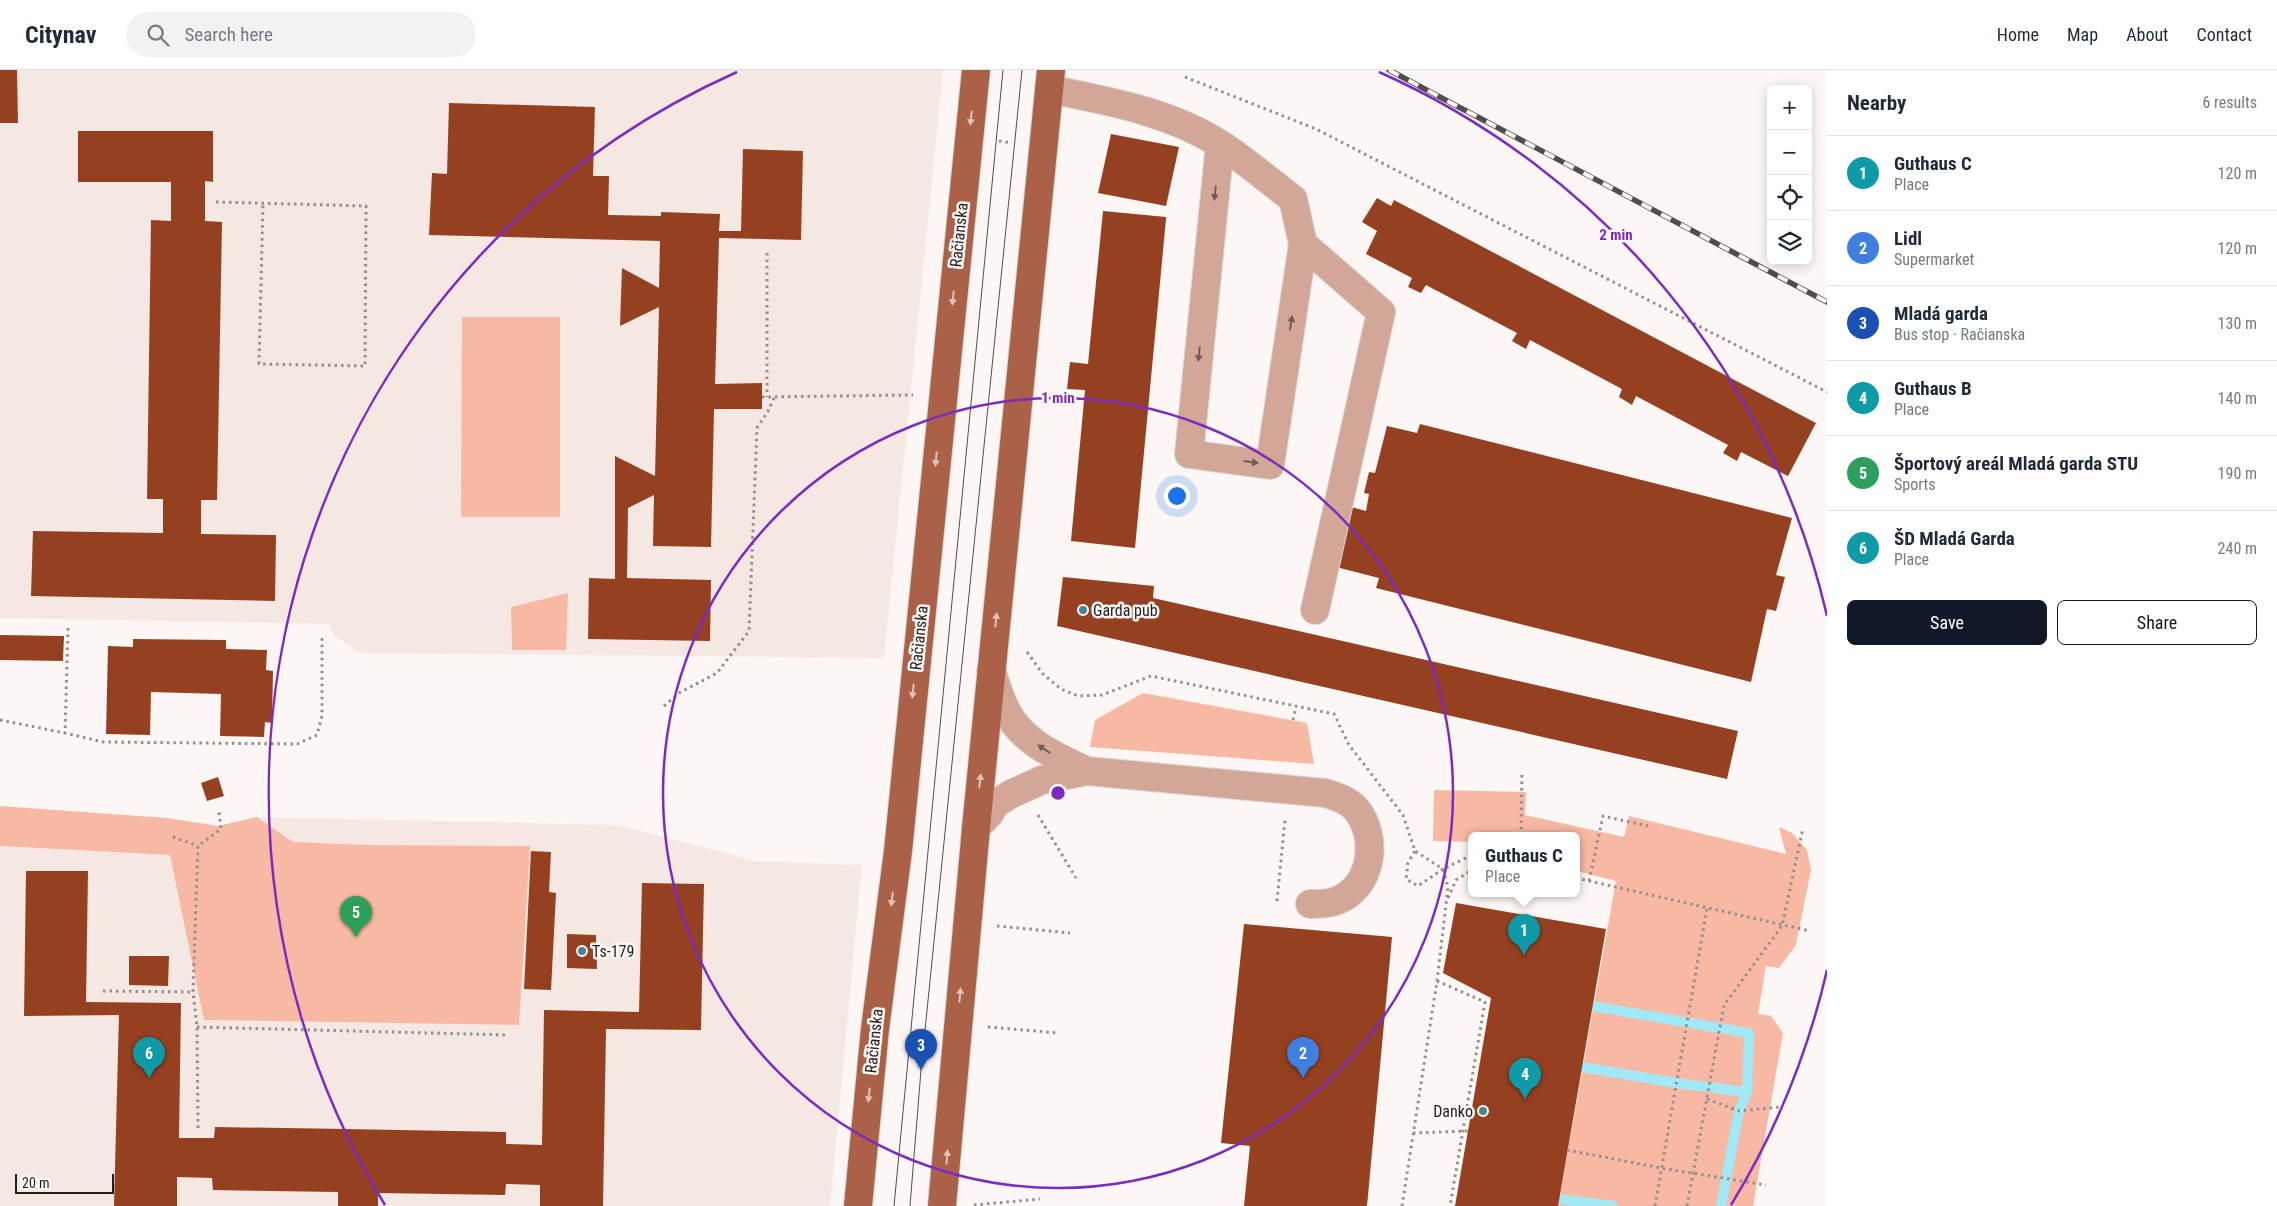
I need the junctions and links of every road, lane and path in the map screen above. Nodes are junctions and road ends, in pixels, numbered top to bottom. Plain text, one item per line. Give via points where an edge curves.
1 (976, 70) edge
2 (1185, 77) dead end
3 (1050, 80) edge
4 (969, 139) junction
5 (1220, 144) junction
6 (1043, 145) junction
7 (216, 202) dead end
8 (263, 204) junction
9 (1303, 244) junction
10 (766, 253) dead end
11 (1827, 392) edge
12 (762, 396) dead end
13 (767, 396) junction
14 (775, 396) junction
15 (919, 396) dead end
16 (1315, 610) dead end
17 (68, 628) dead end
18 (322, 635) dead end
19 (1027, 652) dead end
20 (991, 671) junction
21 (664, 706) dead end
22 (1296, 707) junction
23 (0, 720) edge
24 (1293, 720) dead end
25 (65, 734) junction
26 (1087, 770) junction
27 (1522, 771) dead end
28 (1034, 808) dead end
29 (219, 812) dead end
30 (1286, 815) dead end
31 (1648, 826) dead end
32 (976, 828) junction
33 (1803, 828) dead end
34 (1521, 832) edge
35 (173, 837) dead end
36 (198, 846) junction
37 (1415, 851) junction
38 (1468, 857) edge
39 (1443, 869) junction
40 (1468, 872) edge
41 (1076, 878) dead end
42 (1580, 879) edge
43 (1589, 881) junction
44 (1277, 901) dead end
45 (1446, 903) junction
46 (1310, 904) dead end
47 (1707, 908) junction
48 (994, 926) dead end
49 (1782, 926) junction
50 (1810, 931) dead end
51 (1070, 934) dead end
52 (1437, 981) junction
53 (103, 992) dead end
54 (194, 992) junction
55 (197, 1027) junction
56 (985, 1027) dead end
57 (1059, 1033) dead end
58 (508, 1035) dead end
59 (1707, 1099) junction
60 (1780, 1107) dead end
61 (198, 1128) dead end
62 (1463, 1130) junction
63 (1468, 1131) dead end
64 (1413, 1133) junction
65 (1567, 1150) dead end
66 (1661, 1168) junction
67 (1693, 1172) junction
68 (1766, 1185) dead end
69 (1040, 1199) dead end
70 (970, 1205) edge
71 (858, 1206) edge
72 (942, 1206) edge
73 (1402, 1206) edge
74 (1450, 1206) edge
75 (1654, 1206) edge
76 (1687, 1206) edge

1 -> 4 main road, Račianska
2 - 11 path via 1316,129
3 - 5 lane via 1096,98 1177,122
3 - 6 main road
4 - 6 path
4 -> 71 main road, Račianska via 898,851 875,1030
5 - 9 lane via 1293,199
5 -> 9 lane via 1189,454 1270,465
20 -> 6 main road
7 - 8 path
8 - 8 path via 259,364 365,366 366,206
9 - 16 lane via 1381,312
10 - 13 path
12 - 13 path
13 - 14 path
14 - 15 path
14 - 21 path via 757,428 749,631 717,673 679,693
17 - 25 path
18 - 25 path via 322,716 316,735 297,744 102,742
19 - 22 path via 1043,674 1061,689 1078,696 1102,695 1150,676
26 -> 20 lane via 1050,754 1018,729 1005,708
32 -> 20 main road
22 - 24 path
22 - 37 path via 1334,714 1349,745 1403,815
23 - 25 path
26 - 32 lane via 1042,780 1011,794 995,804
26 - 46 lane via 1325,793 1340,798 1355,809 1364,824 1369,841 1366,872 1360,883 1337,900
27 - 34 path
28 - 41 path
29 - 36 path via 221,829
30 - 44 path
31 - 43 path via 1603,816
72 -> 32 main road
33 - 49 path
35 - 36 path
36 - 54 path
37 - 39 path
37 - 39 path via 1408,863 1406,879 1418,886
38 - 39 path
39 - 45 path via 1448,886
40 - 45 path via 1456,880
42 - 43 path
43 - 47 path
45 - 52 path
47 - 49 path
47 - 66 path
48 - 51 path
49 - 50 path
49 - 59 path via 1724,1005
52 - 62 path via 1485,1002
52 - 64 path
53 - 54 path
54 - 55 path
55 - 58 path
55 - 61 path
56 - 57 path
59 - 60 path via 1739,1111
59 - 67 path
62 - 63 path
62 - 64 path
62 - 74 path
64 - 73 path
65 - 66 path
66 - 67 path
66 - 75 path
67 - 68 path
67 - 76 path
69 - 70 path

